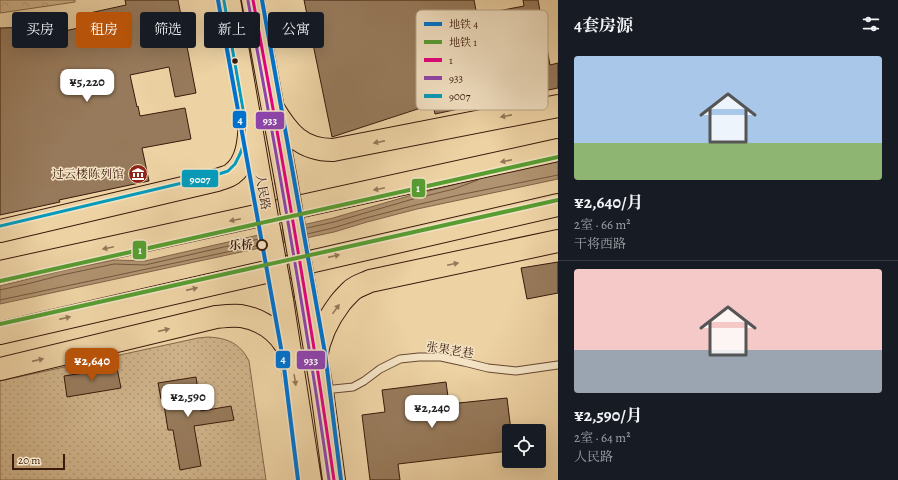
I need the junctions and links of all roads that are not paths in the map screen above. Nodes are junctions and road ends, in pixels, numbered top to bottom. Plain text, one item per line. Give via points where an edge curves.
1 (229, 0) edge
2 (253, 0) edge
3 (558, 106) edge
4 (273, 108) junction
5 (548, 108) edge
6 (538, 110) edge
7 (250, 122) junction
8 (558, 150) edge
9 (558, 205) edge
10 (0, 231) edge
11 (558, 241) edge
12 (0, 272) edge
13 (0, 333) edge
14 (291, 358) junction
15 (316, 358) junction
16 (558, 365) edge
17 (0, 369) edge
18 (322, 390) junction
19 (310, 480) edge
20 (334, 480) edge

1 - 7 main road, 人民路
2 - 4 main road, 人民路
3 -> 5 main road
6 -> 4 main road via 333,150 312,147 295,138
4 - 15 main road, 人民路, bridge
7 - 10 main road via 245,156 231,175
7 - 14 main road, 人民路, bridge
8 -> 12 main road
13 -> 9 main road
15 -> 11 main road via 320,338 330,318 346,296 357,287 370,281
17 -> 14 main road via 216,317 230,316 254,319 273,330 283,340
14 -> 19 main road, 人民路
15 - 18 main road, 人民路
16 - 18 lane, 张果老巷 via 516,371 441,358 400,359 353,387
18 - 20 main road, 人民路

